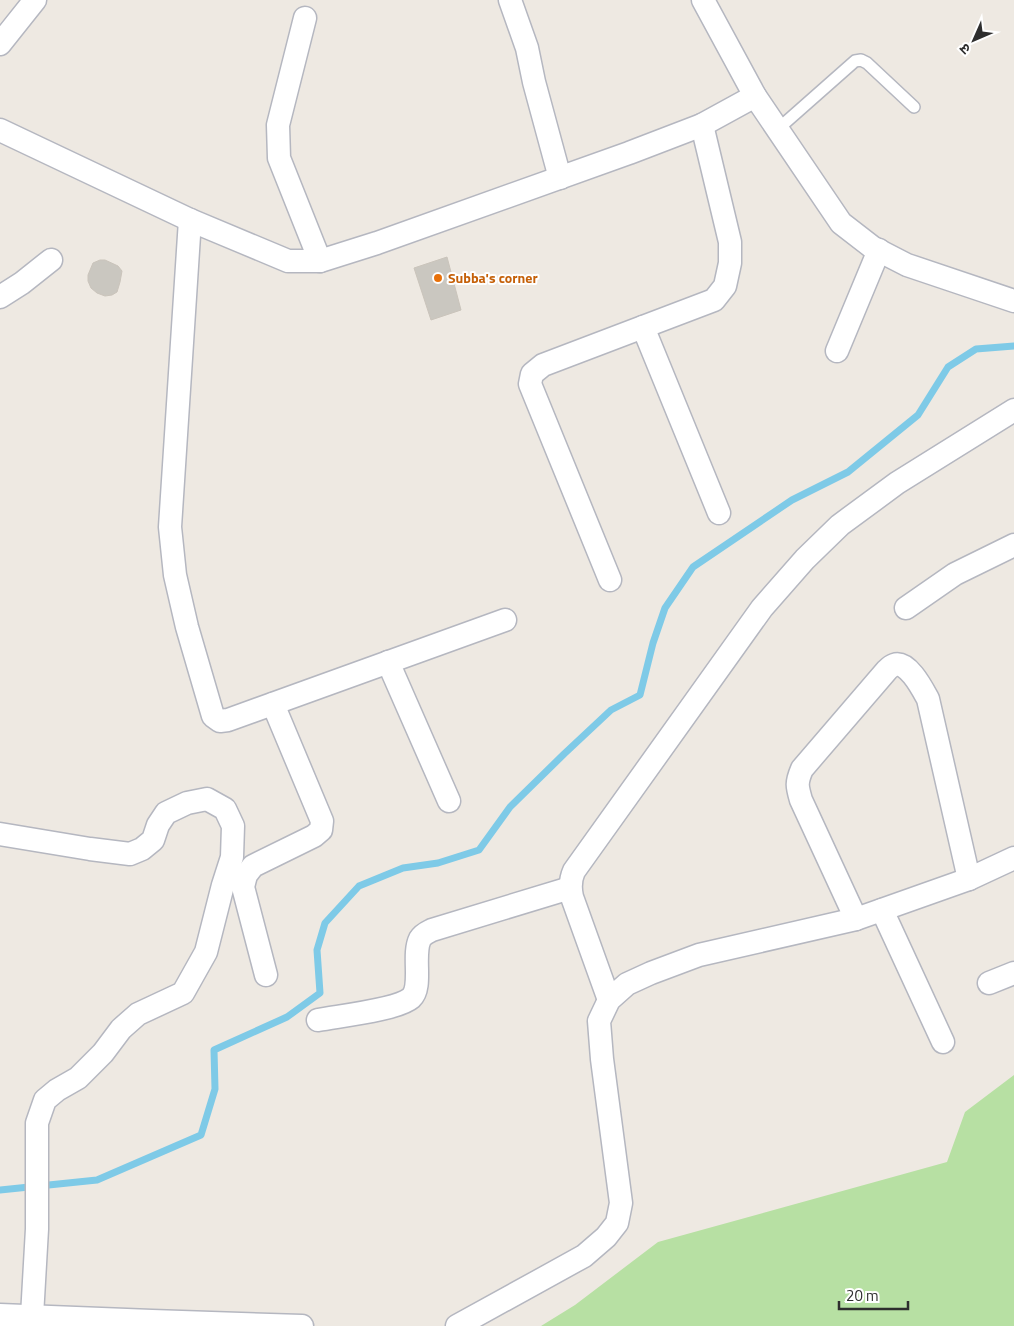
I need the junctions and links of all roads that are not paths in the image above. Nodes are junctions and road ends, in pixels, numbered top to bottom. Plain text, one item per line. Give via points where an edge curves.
1 (36, 0) edge
2 (510, 0) edge
3 (703, 0) edge
4 (305, 18) dead end
5 (0, 44) edge
6 (755, 96) junction
7 (914, 107) dead end
8 (702, 125) junction
9 (778, 129) junction
10 (0, 130) edge
11 (560, 178) junction
12 (190, 220) junction
13 (879, 250) junction
14 (51, 260) dead end
15 (320, 261) junction
16 (0, 297) edge
17 (1014, 301) edge
18 (643, 327) junction
19 (836, 351) dead end
20 (1014, 410) edge
21 (719, 513) dead end
22 (1014, 545) edge
23 (610, 580) dead end
24 (906, 608) dead end
25 (505, 620) dead end
26 (388, 662) junction
27 (273, 704) junction
28 (449, 801) dead end
29 (0, 834) edge
30 (1014, 858) edge
31 (969, 879) junction
32 (570, 888) junction
33 (882, 910) junction
34 (856, 919) junction
35 (1014, 973) edge
36 (266, 975) dead end
37 (989, 983) dead end
38 (609, 1000) junction
39 (318, 1020) dead end
40 (943, 1042) dead end
41 (0, 1315) edge
42 (32, 1316) junction
43 (302, 1326) edge
44 (457, 1326) edge

1 - 5 street
2 - 11 street via 527,48
3 - 6 street
4 - 15 street via 278,125 278,145 279,158
6 - 8 street
6 - 9 street
7 - 9 lane via 861,60 855,61
8 - 11 street
8 - 18 street via 730,242 725,286 714,300
9 - 13 street via 841,223
10 - 12 street
11 - 15 street
12 - 15 street via 288,261
12 - 27 street via 170,527 175,575 213,716 220,721 228,720
13 - 17 street via 907,265
13 - 19 street
14 - 16 street
18 - 21 street
18 - 23 street via 543,365 532,374 530,384
20 - 32 street via 897,483 840,525 805,558 762,608 579,863
22 - 24 street via 956,574
25 - 26 street
26 - 27 street
26 - 28 street
27 - 36 street via 322,821 321,830 314,836 253,866 246,875 244,887
29 - 42 street via 130,854 153,840 166,813 187,802 207,799 225,809 233,826 232,857 206,952 183,993 138,1014 78,1078 45,1100 37,1122 37,1229
30 - 31 street
31 - 33 street
31 - 34 street via 928,699 908,669 894,665 802,769 797,785
32 - 38 street
32 - 39 street via 424,934 416,954 416,988 409,1000 396,1006
33 - 34 street
33 - 40 street
34 - 38 street via 699,955 627,984
35 - 37 street
38 - 44 street via 600,1022 621,1203 618,1223 584,1256
41 - 42 street
42 - 43 street

